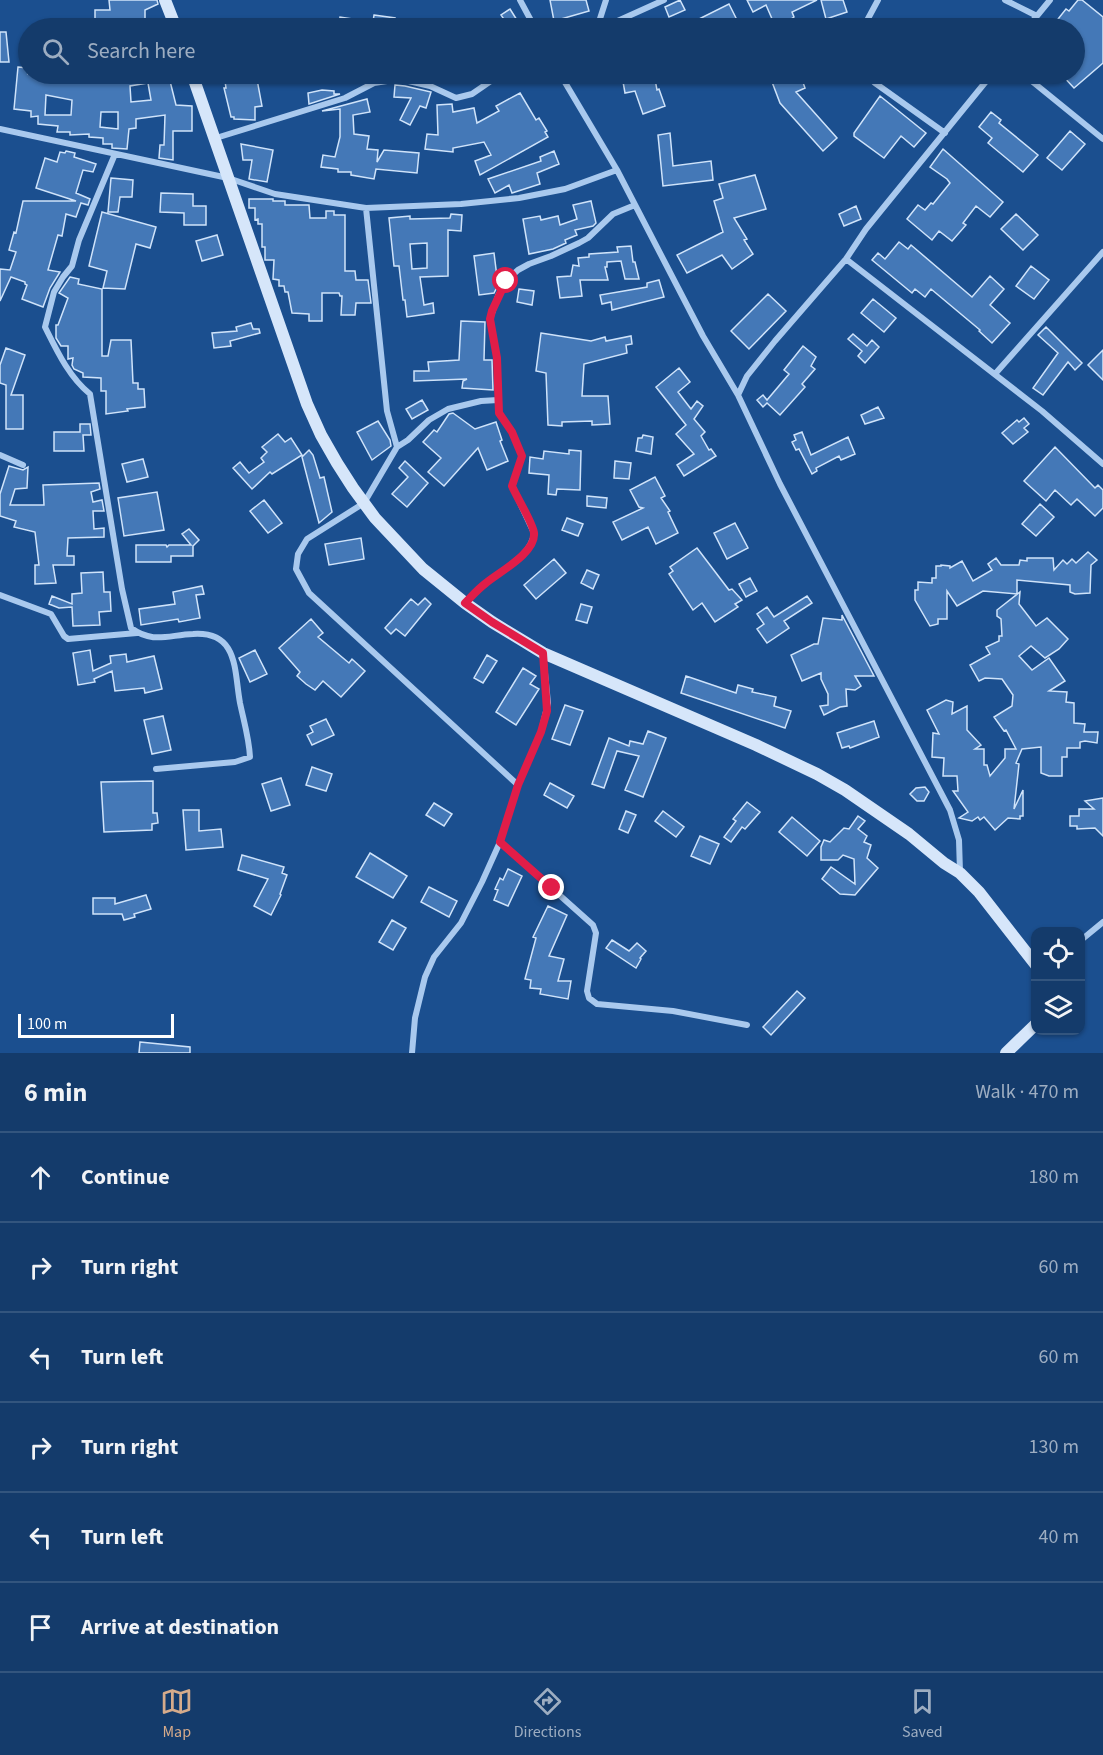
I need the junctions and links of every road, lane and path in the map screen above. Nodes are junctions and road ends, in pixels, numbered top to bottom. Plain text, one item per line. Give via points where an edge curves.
1 (165, 0) edge
2 (520, 0) edge
3 (606, 0) edge
4 (664, 0) edge
5 (878, 0) edge
6 (1005, 0) edge
7 (1050, 0) edge
8 (1037, 16) joint
9 (172, 18) edge
10 (530, 18) edge
11 (600, 18) edge
12 (624, 18) edge
13 (868, 18) edge
14 (196, 84) edge
15 (370, 84) edge
16 (421, 84) edge
17 (486, 84) edge
18 (566, 84) edge
19 (876, 84) edge
20 (984, 84) edge
21 (1036, 84) edge
22 (0, 129) edge
23 (945, 133) junction
24 (216, 138) junction
25 (1103, 138) edge
26 (115, 154) junction
27 (617, 170) junction
28 (228, 177) junction
29 (635, 205) junction
30 (366, 208) junction
31 (1103, 252) edge
32 (846, 259) junction
33 (995, 374) junction
34 (738, 395) junction
35 (498, 400) junction
36 (397, 447) junction
37 (0, 455) edge
38 (1102, 460) edge
39 (23, 465) dead end
40 (364, 503) junction
41 (0, 595) edge
42 (465, 603) junction
43 (137, 633) junction
44 (543, 653) junction
45 (156, 769) dead end
46 (518, 785) junction
47 (500, 842) junction
48 (960, 873) junction
49 (1103, 921) edge
50 (1085, 937) edge
51 (1031, 960) edge
52 (747, 1025) dead end
53 (1031, 1028) edge
54 (412, 1053) edge
55 (1006, 1053) edge

1 - 9 street
2 - 10 street
3 - 11 street
4 - 12 street
5 - 13 street
6 - 8 street
7 - 8 street
14 - 24 street
15 - 24 street via 345,98
16 - 17 street via 456,98 472,94
18 - 27 street
19 - 23 street
20 - 23 street
21 - 25 street
22 - 26 street
23 - 32 street
24 - 28 street
26 - 28 street
26 - 43 street via 72,266 54,292 45,327 63,362 90,394 124,600 131,628
27 - 29 street
27 - 30 street via 565,189 519,198
28 - 30 street via 275,194
28 - 40 street via 306,404
29 - 34 street
29 - 35 street via 613,214 588,238 529,264 506,281 490,319 497,358
30 - 36 street via 387,411
31 - 33 street
32 - 33 street
32 - 34 street via 747,376
33 - 38 street
34 - 48 street via 780,484 950,810 959,840
35 - 36 street via 448,409
35 - 42 street via 499,413 522,456 512,486 532,527 533,539 528,549
36 - 40 street
37 - 39 street
40 - 42 street via 423,569
40 - 46 street via 307,539 298,554 296,569 309,593
41 - 43 street via 51,614 68,639
42 - 44 street
43 - 45 street via 158,639 195,634 220,639 227,646 238,679 249,738 250,757 242,760
44 - 46 street via 547,711
44 - 48 street via 817,774 881,814
46 - 47 street
47 - 52 street via 593,925 596,933 587,991 597,1004 673,1011
47 - 54 street via 462,923 434,957 425,977
48 - 51 street
49 - 50 street
53 - 55 street

